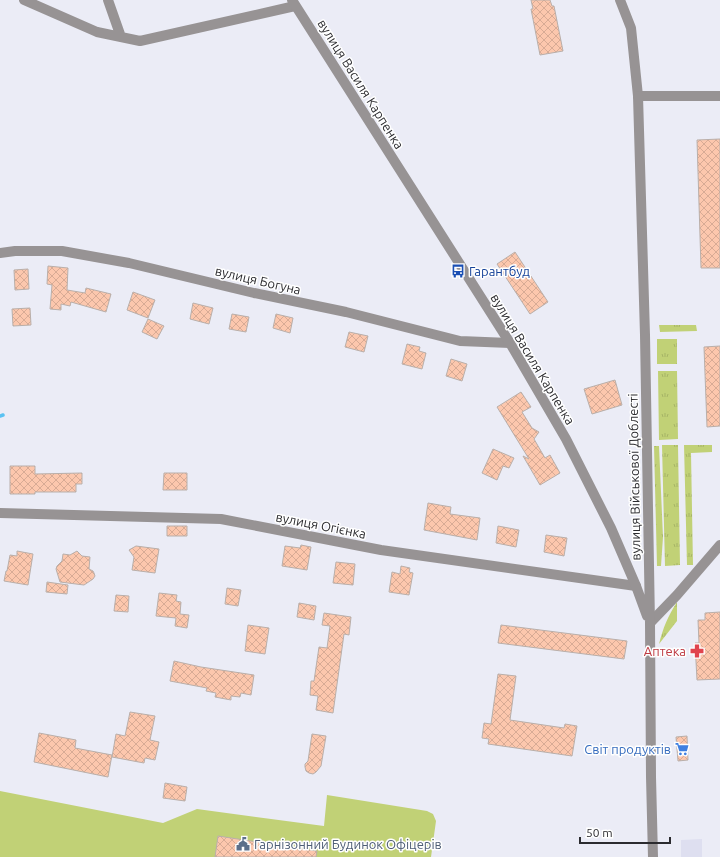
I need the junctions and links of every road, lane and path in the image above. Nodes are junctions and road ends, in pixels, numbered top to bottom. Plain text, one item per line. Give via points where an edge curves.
1 (24, 0) edge
2 (108, 0) edge
3 (620, 0) edge
4 (294, 3) edge
5 (121, 37) junction
6 (638, 96) junction
7 (720, 96) edge
8 (0, 253) edge
9 (510, 343) junction
10 (0, 514) edge
11 (720, 545) edge
12 (636, 586) junction
13 (650, 623) junction
14 (653, 857) edge

1 - 5 street via 97,32
2 - 5 street
3 - 6 street, вулиця Військової Доблесті via 631,28
4 - 5 street via 140,41
4 - 9 street, вулиця Василя Карпенка
6 - 7 street
6 - 13 street, вулиця Військової Доблесті
8 - 9 street, вулиця Богуна via 62,251 129,263 346,312 460,341
9 - 12 street, вулиця Василя Карпенка via 566,439 611,528
10 - 12 street, вулиця Огієнка via 221,518 381,550
11 - 13 street
12 - 13 street, вулиця Василя Карпенка
13 - 14 street, вулиця Військової Доблесті

